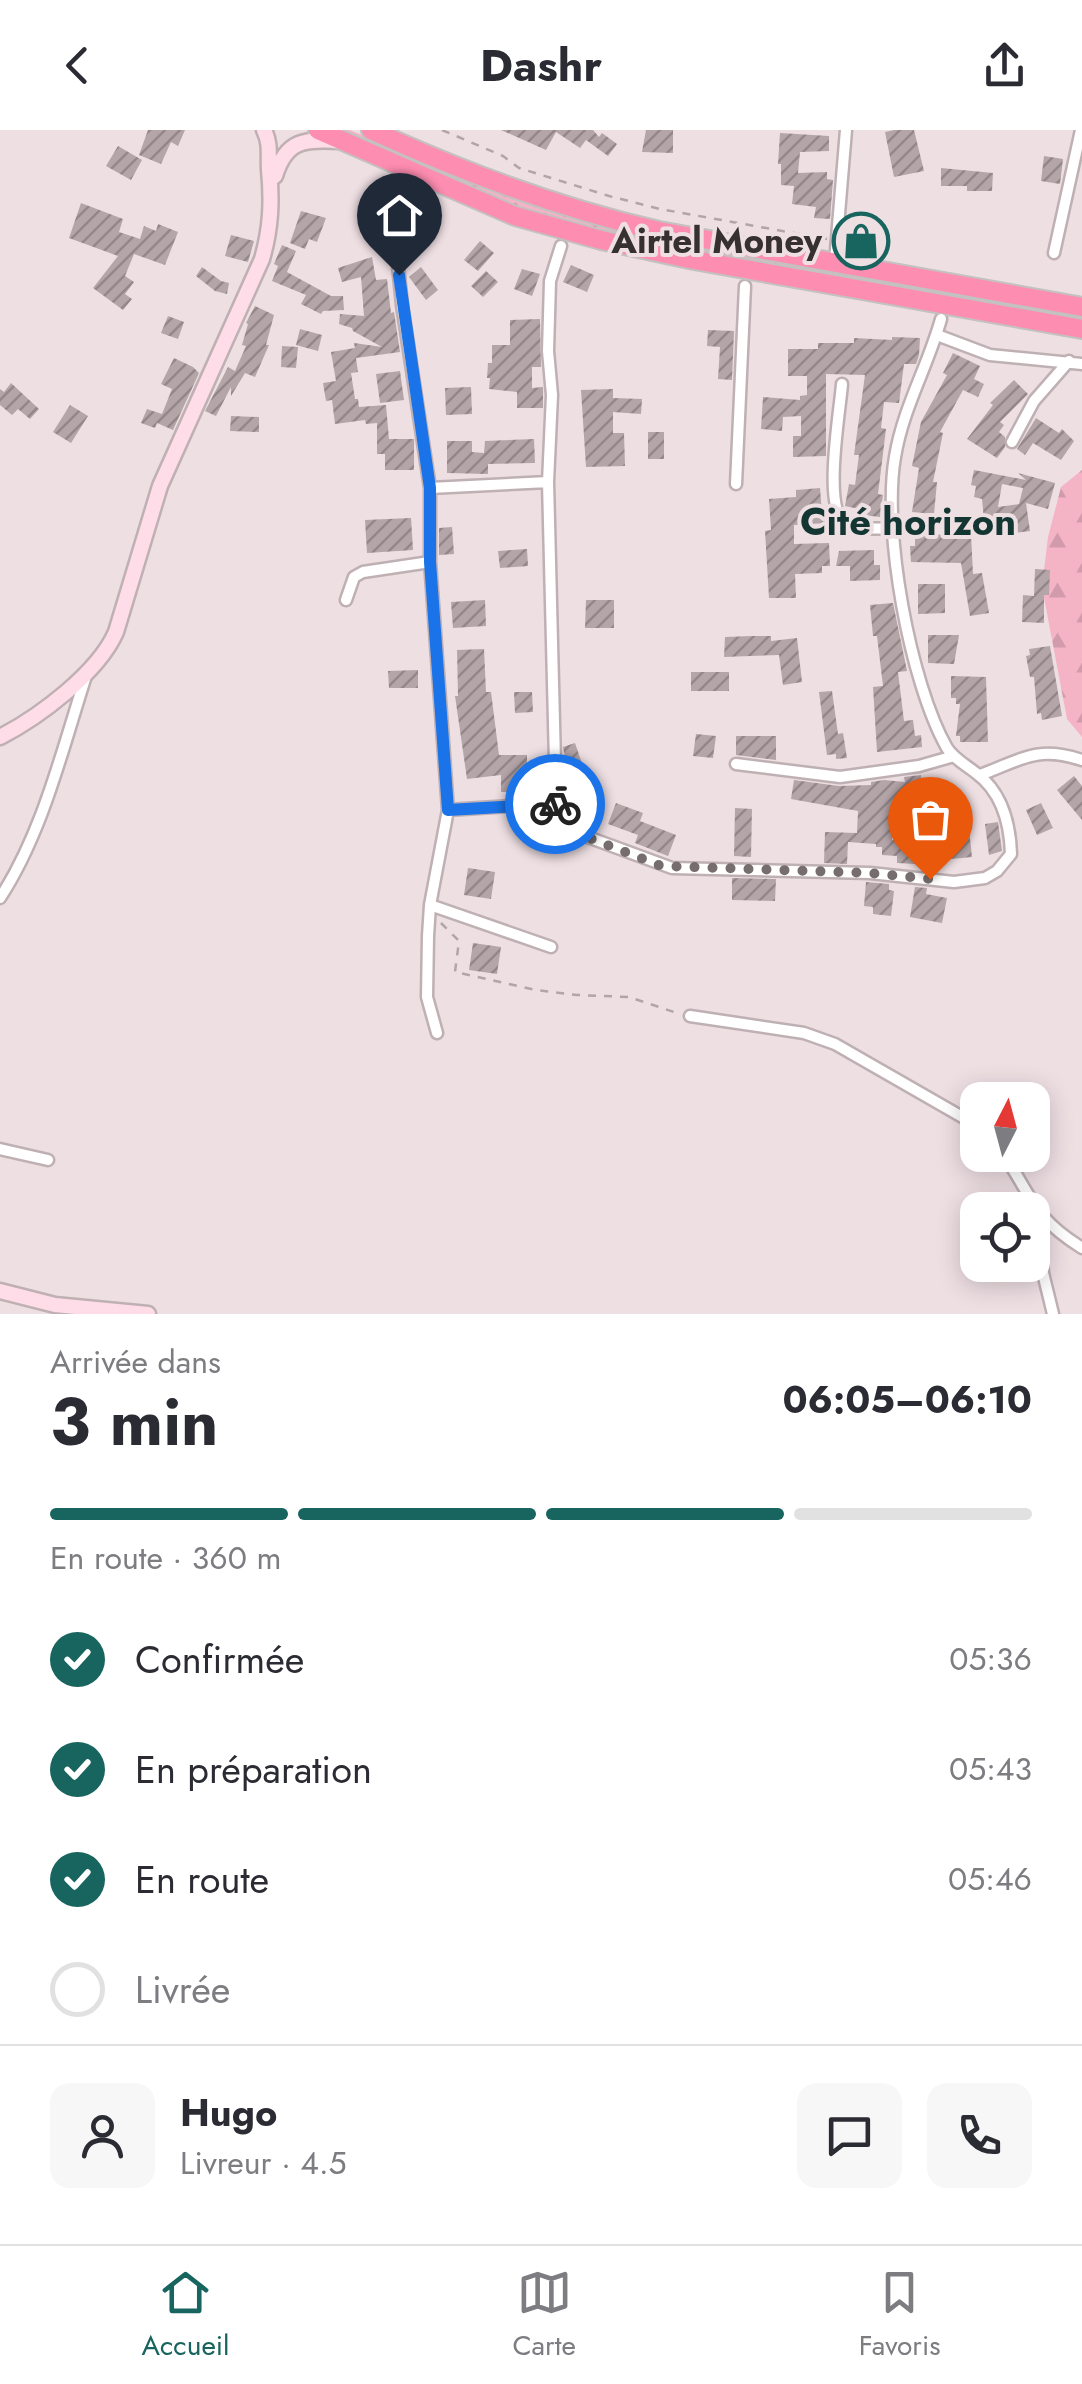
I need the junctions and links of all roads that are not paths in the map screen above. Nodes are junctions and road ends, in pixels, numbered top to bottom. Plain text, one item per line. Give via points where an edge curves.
1 (264, 130) edge
2 (318, 130) edge
3 (371, 130) edge
4 (846, 130) edge
5 (1081, 130) edge
6 (344, 142) junction
7 (416, 174) junction
8 (1082, 179) edge
9 (272, 182) junction
10 (1069, 183) junction
11 (561, 246) dead end
12 (1054, 254) dead end
13 (835, 262) junction
14 (745, 286) dead end
15 (1082, 307) edge
16 (941, 319) dead end
17 (1082, 329) edge
18 (937, 335) junction
19 (1068, 361) junction
20 (1082, 364) edge
21 (842, 384) dead end
22 (1012, 442) dead end
23 (548, 482) junction
24 (736, 484) dead end
25 (430, 488) junction
26 (890, 528) junction
27 (430, 562) junction
28 (346, 600) dead end
29 (88, 670) junction
30 (0, 737) edge
31 (954, 756) junction
32 (1082, 760) edge
33 (736, 764) dead end
34 (980, 775) junction
35 (556, 804) junction
36 (448, 810) junction
37 (0, 898) edge
38 (430, 904) junction
39 (551, 946) dead end
40 (690, 1016) road end
41 (437, 1033) dead end
42 (960, 1116) edge
43 (0, 1149) edge
44 (48, 1160) dead end
45 (1050, 1227) edge
46 (1082, 1248) edge
47 (1045, 1282) edge
48 (0, 1291) edge
49 (148, 1314) edge
50 (1053, 1314) edge

1 - 9 main road
2 - 6 highway
3 - 13 highway via 491,182 607,219
4 - 13 street
5 - 10 street
6 - 7 highway
6 - 9 main road via 292,146
7 - 17 highway via 515,216 654,252
7 - 25 street via 398,215 396,246
8 - 10 street
9 - 29 main road via 268,240 256,278 160,486 116,632
10 - 12 street
11 - 23 street via 548,300
13 - 15 highway
14 - 24 street
16 - 18 street
18 - 19 street via 990,356
18 - 26 street via 894,458
19 - 20 street
19 - 22 street via 1034,400
21 - 26 street via 835,510 851,526
23 - 25 street
23 - 35 street
25 - 27 street
26 - 31 street via 916,667
27 - 28 street via 371,568 354,578
27 - 36 street
29 - 30 main road
29 - 37 street via 37,825
31 - 33 street via 840,777
31 - 34 street
32 - 34 street via 1031,754
34 - 35 street via 1003,806 1011,854 985,878 954,882 661,866 574,832
35 - 36 street
36 - 38 street
38 - 39 street
38 - 41 street via 427,997
40 - 42 street via 835,1044
43 - 44 street
45 - 46 street
47 - 50 street
48 - 49 main road

